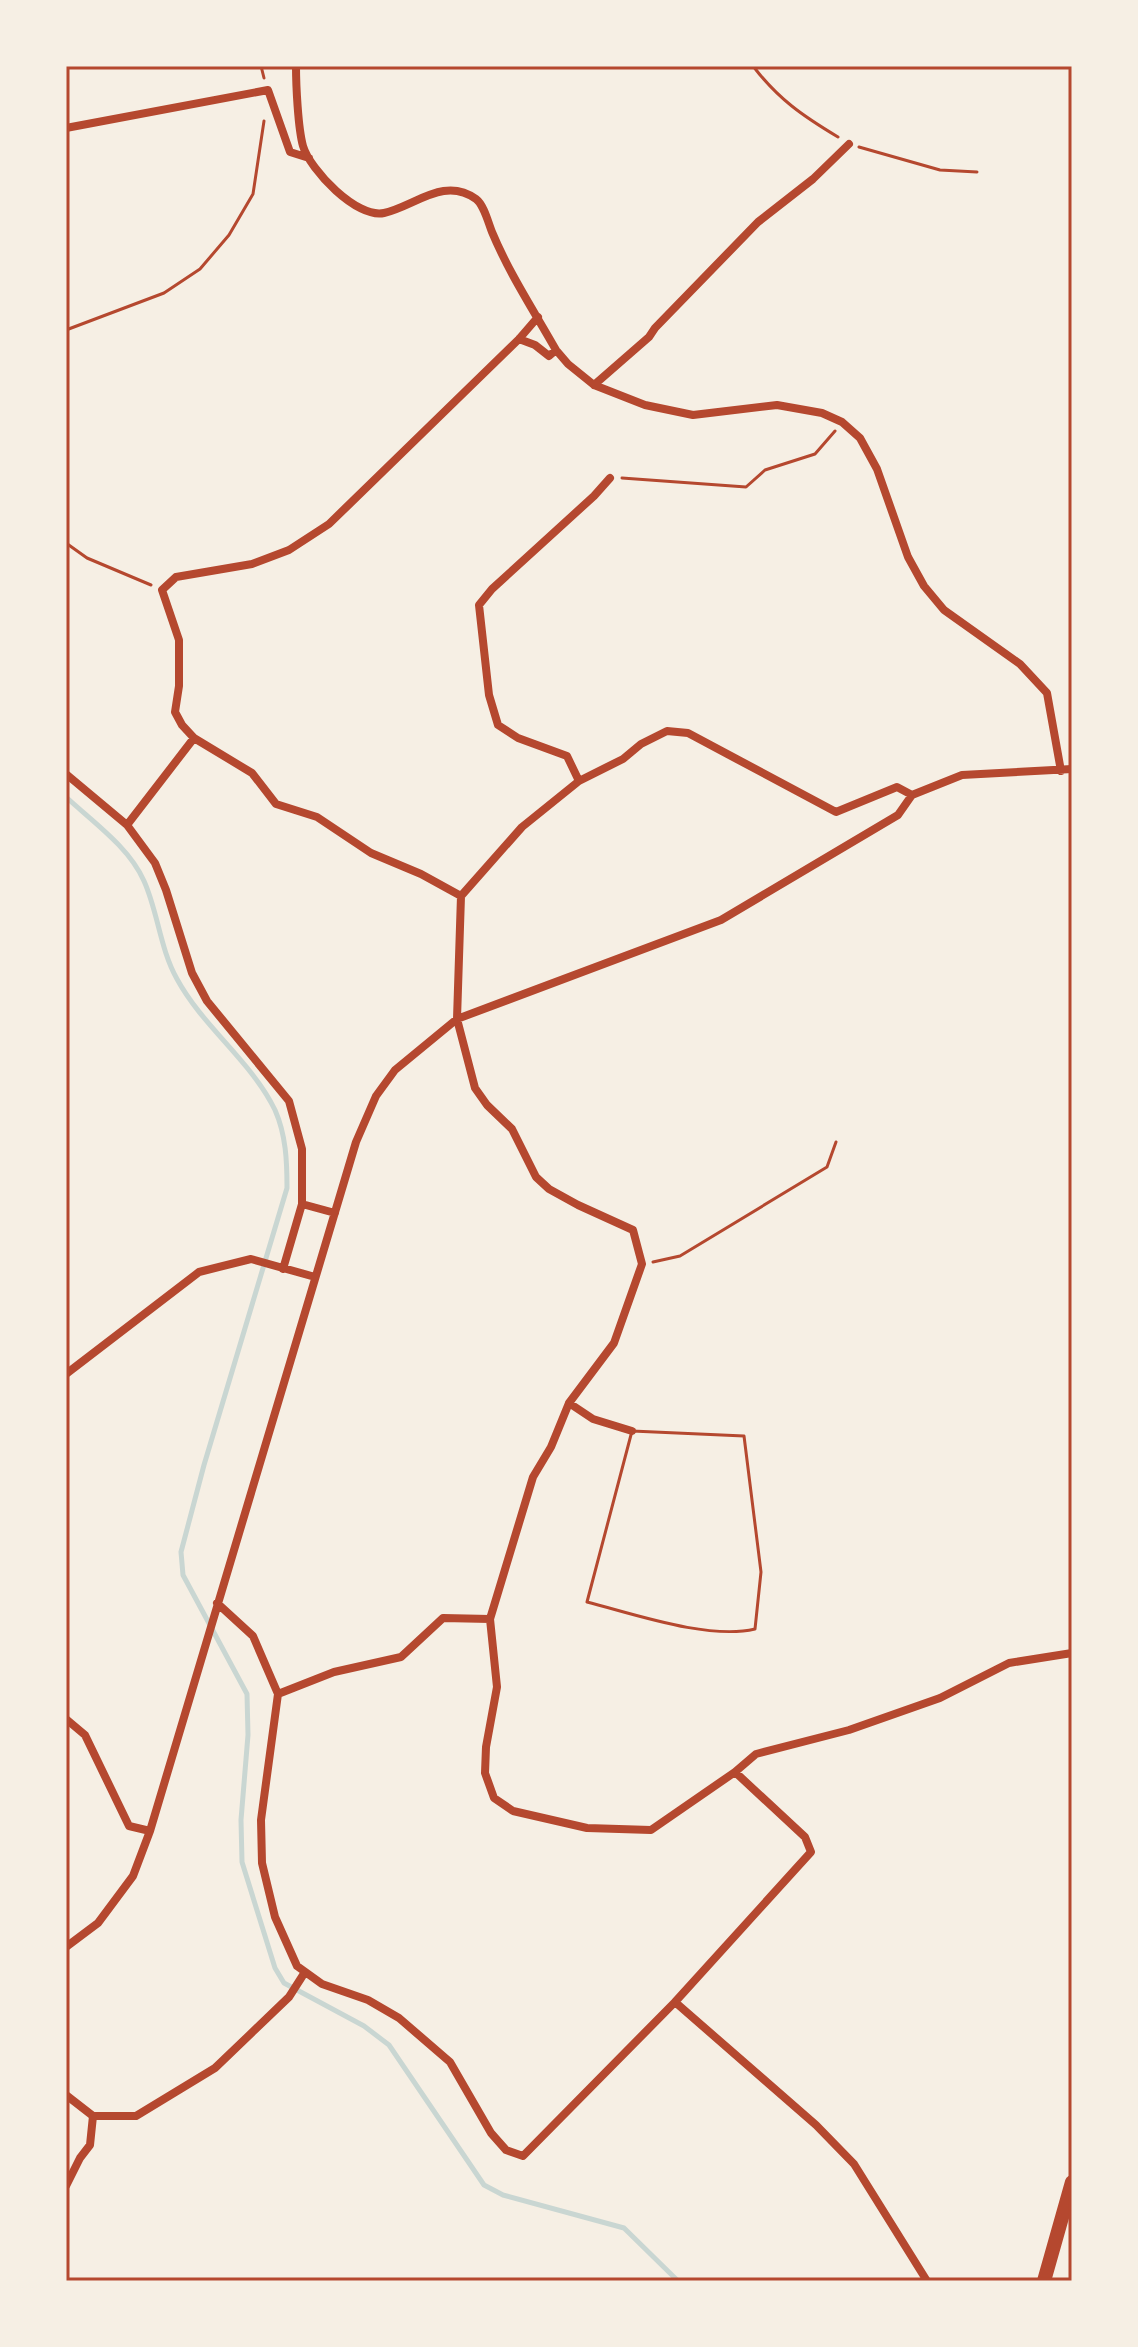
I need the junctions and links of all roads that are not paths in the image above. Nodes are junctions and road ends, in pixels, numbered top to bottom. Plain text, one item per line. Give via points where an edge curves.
1 (296, 66) edge
2 (66, 128) edge
3 (849, 144) road end
4 (309, 158) junction
5 (538, 317) junction
6 (519, 339) junction
7 (556, 350) junction
8 (594, 385) junction
9 (610, 478) road end
10 (194, 738) junction
11 (1072, 769) edge
12 (1061, 771) junction
13 (66, 774) edge
14 (579, 781) junction
15 (912, 795) junction
16 (127, 825) junction
17 (461, 896) junction
18 (457, 1019) junction
19 (302, 1204) junction
20 (335, 1213) junction
21 (283, 1269) junction
22 (315, 1277) junction
23 (66, 1374) edge
24 (569, 1403) junction
25 (632, 1431) road end
26 (217, 1603) junction
27 (490, 1619) junction
28 (1072, 1653) edge
29 (278, 1694) junction
30 (66, 1719) edge
31 (735, 1772) junction
32 (150, 1831) junction
33 (66, 1947) edge
34 (305, 1972) junction
35 (675, 2002) junction
36 (66, 2095) edge
37 (93, 2116) junction
38 (1072, 2182) edge
39 (66, 2186) edge
40 (927, 2281) edge
41 (1044, 2281) edge

1 - 4 street via 303,146
2 - 4 street via 268,90 290,152
3 - 8 street via 758,222 649,337
4 - 5 street via 348,201 370,213 443,190 459,190 479,201
5 - 6 street
5 - 7 street
6 - 7 street via 549,356
6 - 10 street via 329,524 289,550 252,564 176,577 162,590 179,640 175,712
7 - 8 street
8 - 12 street via 645,405 693,415 777,405 842,422 860,438 877,469 908,557 924,586 944,610 1020,664 1047,693
9 - 14 street via 479,605 489,695 498,725 567,756
10 - 16 street
10 - 17 street via 252,773 276,804 317,817 371,853
11 - 12 street
12 - 15 street via 962,775
13 - 16 street
14 - 15 street via 667,731 688,733 836,812 897,787
14 - 17 street via 522,827
15 - 18 street via 898,815 721,920
16 - 19 street via 155,863 189,965 207,1001 289,1101 302,1149
17 - 18 street
18 - 20 street via 395,1070 376,1096
18 - 24 street via 475,1088 512,1129 536,1177 578,1205 633,1230 642,1264 614,1343
19 - 20 street
19 - 21 street
20 - 22 street
21 - 22 street
21 - 23 street via 251,1259 199,1272
22 - 26 street
24 - 25 street via 593,1419
24 - 27 street via 533,1477
26 - 29 street via 253,1636
26 - 32 street
27 - 29 street via 443,1618 401,1657 334,1672
27 - 31 street via 497,1687 485,1773 494,1798 513,1811 587,1828 651,1830
28 - 31 street via 1009,1663 940,1698 849,1730 756,1754
29 - 34 street via 261,1820 262,1863 275,1917 297,1966
30 - 32 street via 85,1735 129,1826
31 - 35 street via 805,1837 811,1852
32 - 33 street via 133,1876 98,1923
34 - 35 street via 399,2018 450,2062 506,2150 523,2156
34 - 37 street via 289,1997 215,2068 136,2116
35 - 40 street via 854,2164
36 - 37 street
37 - 39 street via 90,2145
38 - 41 highway

